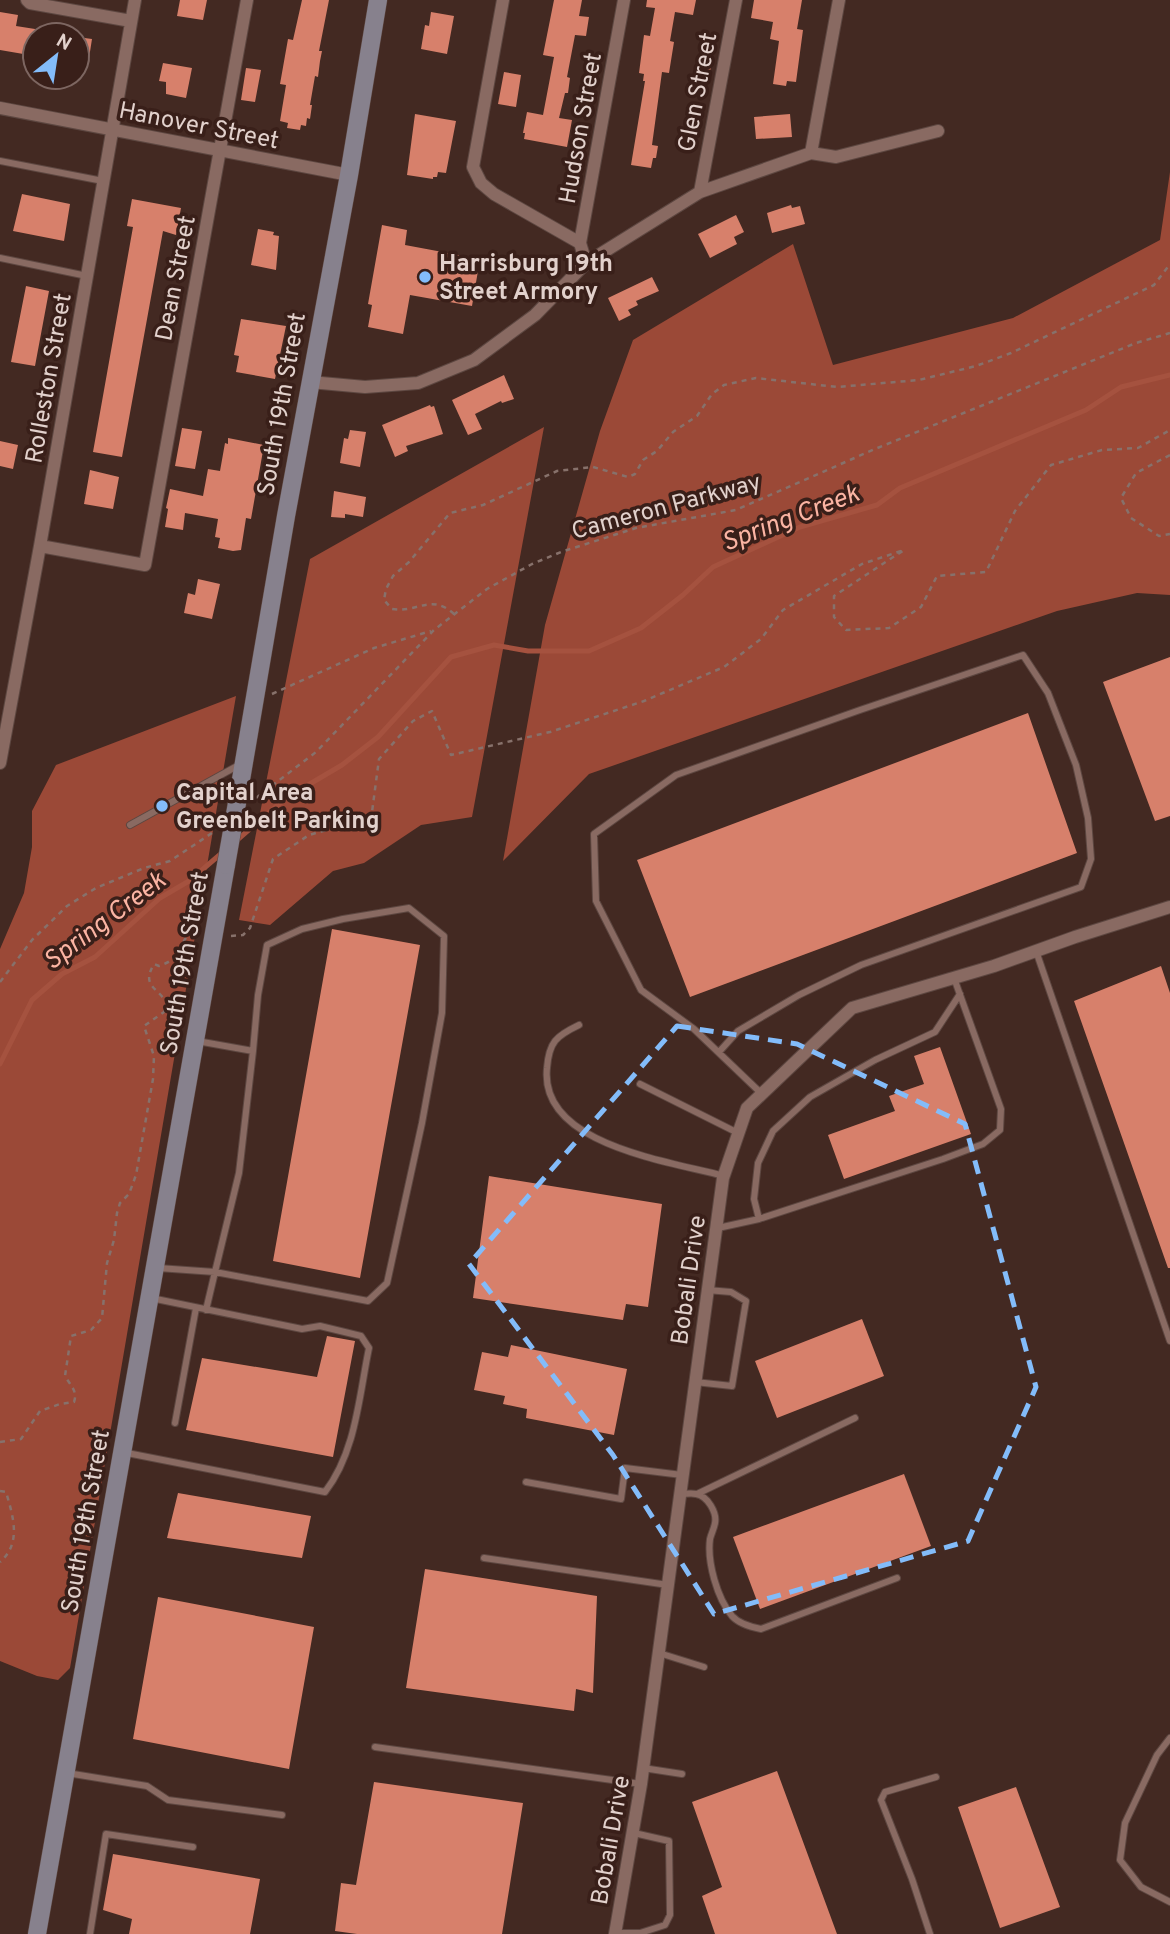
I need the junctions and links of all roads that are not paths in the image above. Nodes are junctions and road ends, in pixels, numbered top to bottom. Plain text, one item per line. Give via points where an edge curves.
1 (27, 0) edge
2 (135, 0) edge
3 (247, 0) edge
4 (377, 0) edge
5 (503, 0) edge
6 (624, 0) edge
7 (736, 0) edge
8 (839, 0) edge
9 (131, 21) junction
10 (0, 111) edge
11 (112, 130) junction
12 (938, 131) dead end
13 (220, 150) junction
14 (811, 153) junction
15 (0, 161) edge
16 (349, 175) junction
17 (103, 181) junction
18 (700, 192) junction
19 (580, 243) junction
20 (0, 258) edge
21 (586, 263) junction
22 (87, 276) junction
23 (310, 382) junction
24 (40, 546) junction
25 (244, 762) junction
26 (0, 763) edge
27 (130, 825) dead end
28 (1169, 910) edge
29 (1036, 951) junction
30 (954, 978) junction
31 (960, 994) junction
32 (579, 1025) dead end
33 (195, 1041) junction
34 (253, 1051) junction
35 (719, 1052) junction
36 (640, 1084) dead end
37 (762, 1094) junction
38 (738, 1133) junction
39 (724, 1176) junction
40 (759, 1219) junction
41 (716, 1229) junction
42 (155, 1268) junction
43 (215, 1272) junction
44 (707, 1290) junction
45 (149, 1298) junction
46 (196, 1308) junction
47 (206, 1310) junction
48 (1170, 1341) edge
49 (695, 1382) junction
50 (855, 1418) dead end
51 (176, 1423) dead end
52 (122, 1452) junction
53 (682, 1475) junction
54 (526, 1482) dead end
55 (680, 1494) junction
56 (697, 1494) junction
57 (484, 1558) dead end
58 (897, 1578) dead end
59 (668, 1585) junction
60 (659, 1653) junction
61 (704, 1667) dead end
62 (1170, 1738) edge
63 (375, 1747) dead end
64 (643, 1768) junction
65 (65, 1773) junction
66 (682, 1774) dead end
67 (936, 1777) dead end
68 (641, 1784) junction
69 (282, 1815) dead end
70 (634, 1833) junction
71 (193, 1847) dead end
72 (1170, 1902) edge
73 (37, 1934) edge
74 (90, 1934) edge
75 (615, 1934) edge
76 (640, 1934) edge
77 (930, 1934) edge

1 - 9 street
2 - 9 street, Rolleston Street
3 - 13 street, Dean Street
4 - 16 street, South 19th Street
5 - 19 street via 473,167 481,183 494,194
6 - 19 street, Hudson Street
7 - 18 street, Glen Street
8 - 14 street
9 - 11 street, Rolleston Street
10 - 11 street, Hanover Street
11 - 13 street, Hanover Street
11 - 17 street, Rolleston Street
12 - 14 street via 836,157
13 - 16 street, Hanover Street
13 - 24 street, Dean Street via 145,565
14 - 18 street
15 - 17 lane
16 - 23 street, South 19th Street
17 - 22 street, Rolleston Street
18 - 21 street
19 - 21 street, Hudson Street
20 - 22 lane
21 - 23 street via 536,314 474,360 418,383 365,387
22 - 24 street, Rolleston Street
23 - 25 street, South 19th Street
24 - 26 street, Rolleston Street
25 - 27 lane
25 - 33 street, South 19th Street, bridge via 244,802 226,865
28 - 29 street, Bobali Drive
29 - 30 street, Bobali Drive
29 - 48 lane
30 - 31 lane
30 - 37 street, Bobali Drive via 852,1008
31 - 40 lane via 935,1032 810,1097 773,1131 758,1163 754,1199
31 - 40 lane via 1001,1110 1000,1130 983,1144 943,1159
32 - 39 lane via 559,1034 548,1053 545,1081 565,1119 614,1147
33 - 34 lane
33 - 42 street, South 19th Street
34 - 43 lane via 239,1173
34 - 43 lane via 267,945 302,929 409,908 444,936 442,1013 387,1283 368,1301
35 - 35 lane via 641,990 596,901 594,834 676,775 1023,655 1048,693 1076,765 1091,859 1081,887 861,965 738,1031
35 - 37 lane
36 - 38 lane
37 - 38 street, Bobali Drive via 747,1108
38 - 39 street, Bobali Drive
39 - 41 street, Bobali Drive
40 - 41 lane
41 - 44 street, Bobali Drive
42 - 43 lane
42 - 45 street, South 19th Street
43 - 47 lane
44 - 49 street, Bobali Drive
44 - 49 lane via 731,1292 746,1301 732,1386
45 - 46 lane
45 - 52 street, South 19th Street
46 - 47 lane
46 - 51 lane
47 - 52 lane via 361,1336 369,1348 348,1453 337,1477 325,1492
49 - 53 street, Bobali Drive
50 - 56 lane
52 - 65 street, South 19th Street
53 - 54 lane via 625,1468 621,1499
53 - 55 street, Bobali Drive
55 - 56 lane
55 - 59 street, Bobali Drive
56 - 58 lane via 706,1499 716,1520 710,1540 711,1566 722,1600 733,1618 747,1626 761,1629
57 - 59 lane
59 - 60 street, Bobali Drive
60 - 61 lane
60 - 64 street, Bobali Drive
62 - 72 lane via 1157,1755 1125,1823 1120,1860 1142,1887
63 - 68 lane
64 - 66 lane
64 - 68 street, Bobali Drive
65 - 69 lane via 147,1786 168,1800
65 - 73 street, South 19th Street
67 - 77 lane via 885,1792 881,1800
68 - 70 street, Bobali Drive
70 - 75 street, Bobali Drive
70 - 76 lane via 670,1840 670,1914 665,1925
71 - 74 lane via 106,1834
75 - 76 lane

